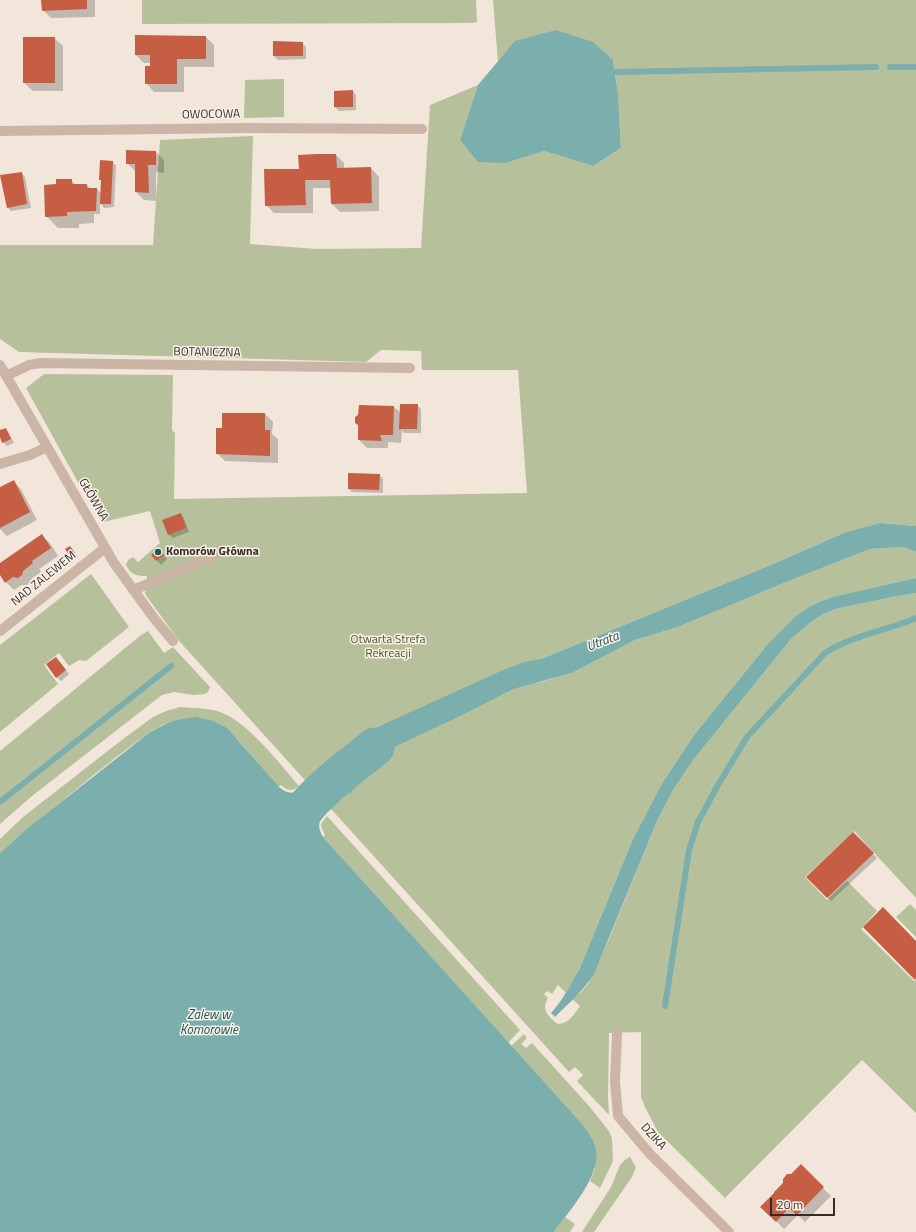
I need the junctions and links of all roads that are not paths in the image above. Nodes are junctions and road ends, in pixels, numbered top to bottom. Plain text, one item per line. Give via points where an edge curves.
1 (422, 129) dead end
2 (0, 131) edge
3 (0, 365) edge
4 (410, 368) dead end
5 (6, 376) junction
6 (47, 447) junction
7 (0, 464) edge
8 (105, 548) junction
9 (213, 558) dead end
10 (133, 590) junction
11 (0, 632) edge
12 (173, 641) dead end
13 (617, 1034) dead end
14 (729, 1232) edge

1 - 2 street, OWOCOWA
3 - 5 street, GŁÓWNA
4 - 5 street, BOTANICZNA via 41,363 29,365
5 - 6 street, GŁÓWNA
6 - 7 street
6 - 8 street, GŁÓWNA
8 - 10 street, GŁÓWNA
8 - 11 street, NAD ZALEWEM
9 - 10 street
10 - 12 street, GŁÓWNA
13 - 14 street, DZIKA via 615,1081 617,1111 621,1121 650,1154

